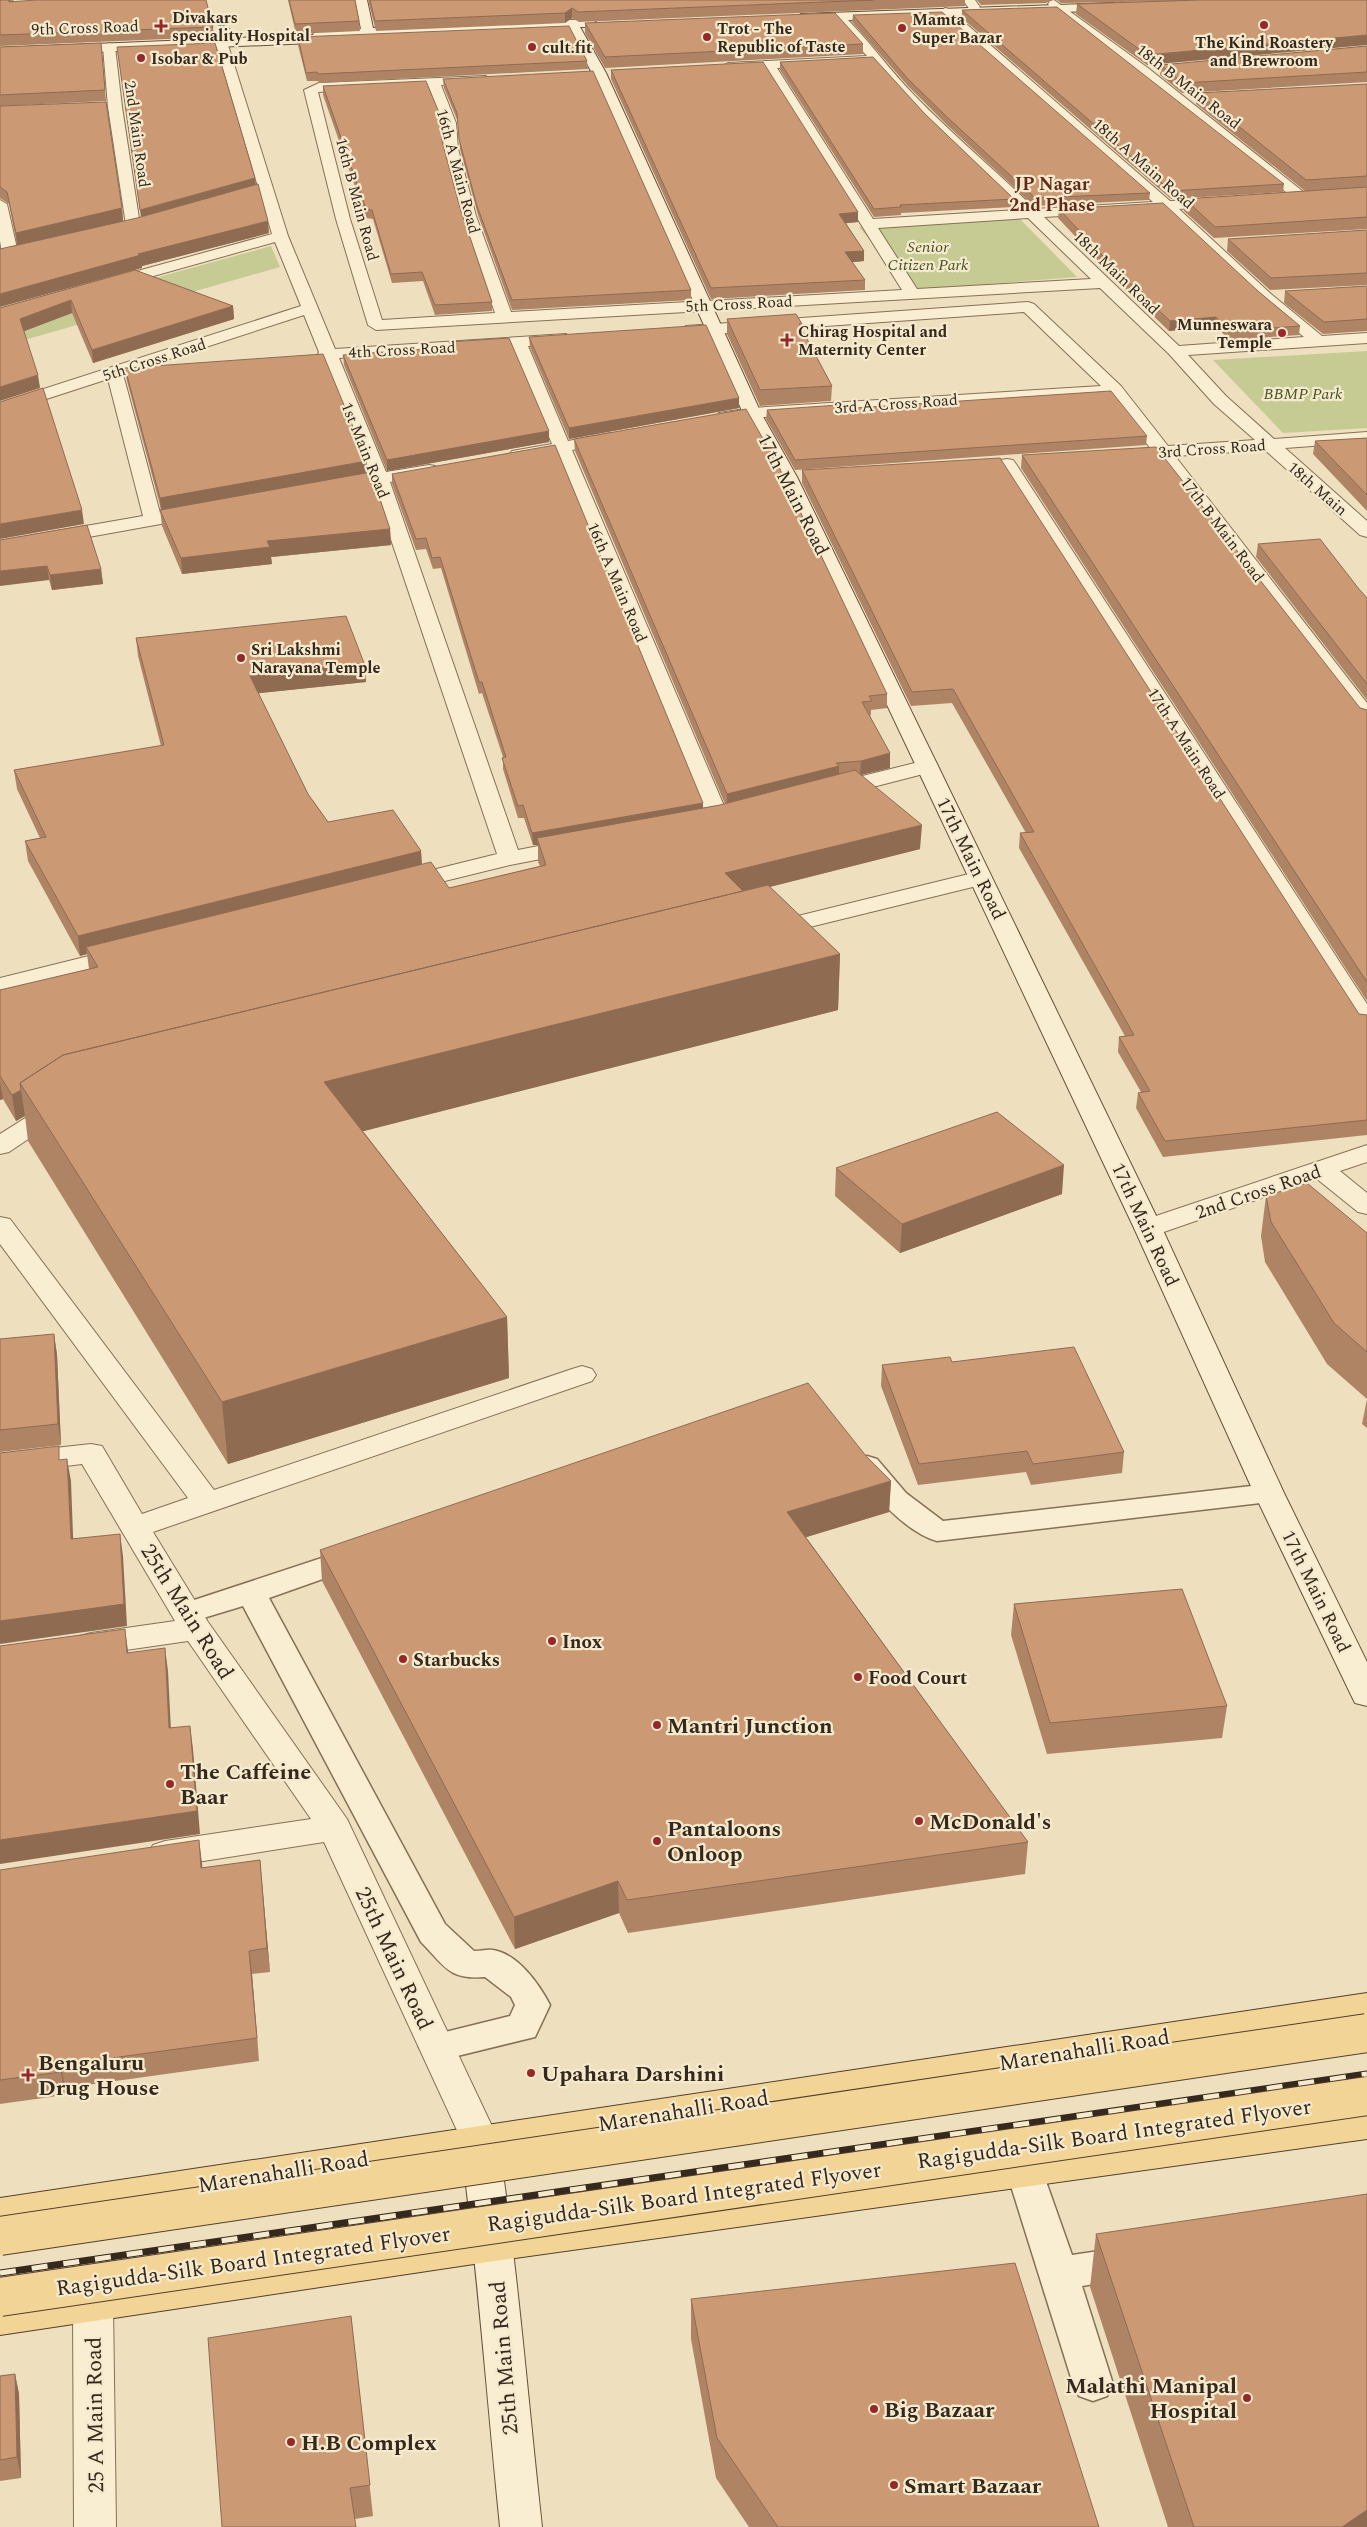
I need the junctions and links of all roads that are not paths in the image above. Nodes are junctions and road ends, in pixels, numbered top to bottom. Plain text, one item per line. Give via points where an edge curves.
1 (361, 0) edge
2 (972, 3) edge
3 (1126, 4) edge
4 (1057, 6) junction
5 (945, 12) junction
6 (838, 17) junction
7 (604, 25) edge
8 (574, 26) junction
9 (368, 32) junction
10 (221, 42) junction
11 (0, 47) edge
12 (109, 47) junction
13 (0, 52) edge
14 (877, 59) junction
15 (768, 65) junction
16 (718, 67) edge
17 (1163, 68) edge
18 (1143, 70) junction
19 (491, 79) edge
20 (433, 82) junction
21 (1199, 98) edge
22 (1179, 99) junction
23 (267, 188) junction
24 (248, 193) edge
25 (1320, 196) edge
26 (1301, 198) junction
27 (1282, 199) edge
28 (1234, 202) edge
29 (0, 204) edge
30 (1167, 206) junction
31 (1030, 214) junction
32 (152, 220) edge
33 (867, 224) junction
34 (133, 225) junction
35 (114, 230) edge
36 (280, 236) junction
37 (1230, 243) edge
38 (1210, 244) junction
39 (29, 249) edge
40 (5, 255) edge
41 (1102, 283) junction
42 (93, 288) edge
43 (912, 293) junction
44 (1284, 296) edge
45 (1265, 297) junction
46 (705, 305) junction
47 (309, 308) junction
48 (504, 316) junction
49 (376, 324) joint
50 (716, 329) junction
51 (667, 333) edge
52 (1367, 338) edge
53 (578, 339) edge
54 (1318, 341) junction
55 (518, 343) junction
56 (1175, 351) junction
57 (326, 354) junction
58 (114, 372) junction
59 (1115, 390) junction
60 (0, 409) edge
61 (752, 412) junction
62 (704, 421) edge
63 (627, 435) edge
64 (1367, 437) edge
65 (1268, 444) junction
66 (560, 447) junction
67 (1164, 452) junction
68 (1135, 454) edge
69 (503, 457) edge
70 (1007, 464) dead end
71 (446, 467) edge
72 (380, 479) junction
73 (323, 490) edge
74 (219, 508) edge
75 (152, 520) junction
76 (1367, 531) edge
77 (0, 547) edge
78 (1367, 717) edge
79 (928, 766) junction
80 (814, 795) edge
81 (719, 819) edge
82 (596, 842) edge
83 (510, 858) junction
84 (981, 878) junction
85 (385, 889) edge
86 (747, 936) edge
87 (144, 949) edge
88 (0, 985) edge
89 (1367, 1023) edge
90 (80, 1101) edge
91 (0, 1146) edge
92 (1367, 1153) edge
93 (1321, 1169) junction
94 (1367, 1206) edge
95 (0, 1225) edge
96 (1148, 1228) junction
97 (582, 1375) dead end
98 (852, 1446) edge
99 (0, 1464) edge
100 (1269, 1493) junction
101 (208, 1502) junction
102 (135, 1527) junction
103 (382, 1548) edge
104 (251, 1593) junction
105 (191, 1621) junction
106 (59, 1648) edge
107 (1367, 1695) edge
108 (335, 1828) junction
109 (138, 1858) edge
110 (1367, 2007) edge
111 (1367, 2033) edge
112 (437, 2047) junction
113 (1367, 2096) edge
114 (1367, 2124) edge
115 (480, 2141) junction
116 (1024, 2170) junction
117 (0, 2214) edge
118 (0, 2236) edge
119 (494, 2244) junction
120 (1156, 2258) edge
121 (1059, 2273) junction
122 (0, 2297) edge
123 (93, 2304) junction
124 (0, 2318) edge
125 (1092, 2384) dead end
126 (518, 2509) edge
127 (96, 2527) edge
128 (542, 2527) edge

1 - 9 street
2 - 4 street
2 - 6 street via 789,17
3 - 4 street
4 - 5 street
4 - 18 street, 18th B Main Road
5 - 6 street
5 - 30 street, 18th A Main Road
6 - 14 street, 18th Main Road
7 - 8 street, 9th Cross Road
8 - 9 street, 9th Cross Road
8 - 10 street, 9th Cross Road
8 - 46 street, 17th Main Road
9 - 11 street, 9th Cross Road
10 - 12 street, 9th Cross Road
10 - 23 street, 1st Main Road
12 - 13 street, 9th Cross Road
12 - 34 street, 2nd Main Road via 110,108
14 - 15 street
14 - 31 street, 18th Main Road via 932,122
15 - 16 street
15 - 33 street
17 - 18 street
18 - 22 street, 18th B Main Road
19 - 20 street
20 - 48 street, 16th A Main Road via 449,123 451,149 469,216
20 - 49 street, 16th B Main Road via 311,90 343,219
21 - 22 street
22 - 26 street, 18th B Main Road
23 - 24 street
23 - 36 street, 1st Main Road
25 - 26 street
26 - 27 street
28 - 30 street
29 - 40 street
30 - 31 street
30 - 38 street, 18th A Main Road
31 - 33 street
31 - 41 street, 18th Main Road
32 - 34 street
33 - 43 street
34 - 35 street
36 - 42 street
36 - 47 street, 1st Main Road
37 - 38 street
38 - 45 street, 18th A Main Road
39 - 40 street
41 - 43 street, 5th Cross Road
41 - 56 street, 18th Main Road
43 - 46 street, 5th Cross Road
44 - 45 street
45 - 54 street, 18th A Main Road
46 - 48 street, 5th Cross Road
46 - 50 street, 17th Main Road
47 - 57 street, 1st Main Road
47 - 58 street, 5th Cross Road
48 - 49 street, 5th Cross Road
50 - 51 street
50 - 59 street, 17th B Main Road via 1028,307
50 - 61 street, 17th Main Road
52 - 54 street
53 - 55 street, 4th Cross Road
54 - 56 street
55 - 57 street, 4th Cross Road
55 - 66 street, 16th A Main Road
56 - 65 street, 18th Main Road via 1220,400
57 - 72 street, 1st Main Road
58 - 60 street, 5th Cross Road
58 - 75 street
59 - 61 street, 3rd A Cross Road
59 - 67 street, 17th B Main Road
61 - 62 street, 3rd A Cross Road
61 - 79 street, 17th Main Road via 798,477
63 - 66 street
64 - 65 street, 3rd Cross Road
65 - 67 street, 3rd Cross Road
65 - 76 street, 18th Main
66 - 69 street
66 - 81 street, 16th A Main Road
67 - 68 street, 3rd Cross Road
67 - 78 street, 17th B Main Road
70 - 89 street, 17th A Main Road
71 - 72 street
72 - 73 street
72 - 83 street, 1st Main Road
74 - 75 street
75 - 77 street
79 - 80 street
79 - 84 street, 17th Main Road
82 - 83 street
83 - 85 street
84 - 86 street
84 - 96 street, 17th Main Road
87 - 88 street
90 - 91 street via 61,1106
92 - 93 street, 2nd Cross Road
93 - 94 street
93 - 96 street, 2nd Cross Road
95 - 101 street
96 - 100 street, 17th Main Road
97 - 101 street
98 - 100 lane via 896,1500 937,1532
99 - 102 street, 25th Main Road via 91,1453
100 - 107 street, 17th Main Road
101 - 102 street
102 - 105 street, 25th Main Road
103 - 104 lane
104 - 105 lane
104 - 112 lane via 432,1933 466,1965 492,1963 523,1988 533,2005 523,2028
105 - 106 street
105 - 108 street, 25th Main Road
108 - 109 street
108 - 112 street, 25th Main Road
110 - 115 main road, Marenahalli Road
111 - 118 main road, bridge
112 - 115 street, 25th Main Road
113 - 122 main road, Ragigudda-Silk Board Integrated Flyover, bridge
114 - 116 main road
115 - 117 main road, Marenahalli Road
115 - 119 street, 25th Main Road
116 - 119 main road
116 - 121 lane
119 - 123 main road
119 - 126 street, 25th Main Road
120 - 121 lane
121 - 125 lane
123 - 124 main road
123 - 127 street, 25 A Main Road
126 - 128 street

